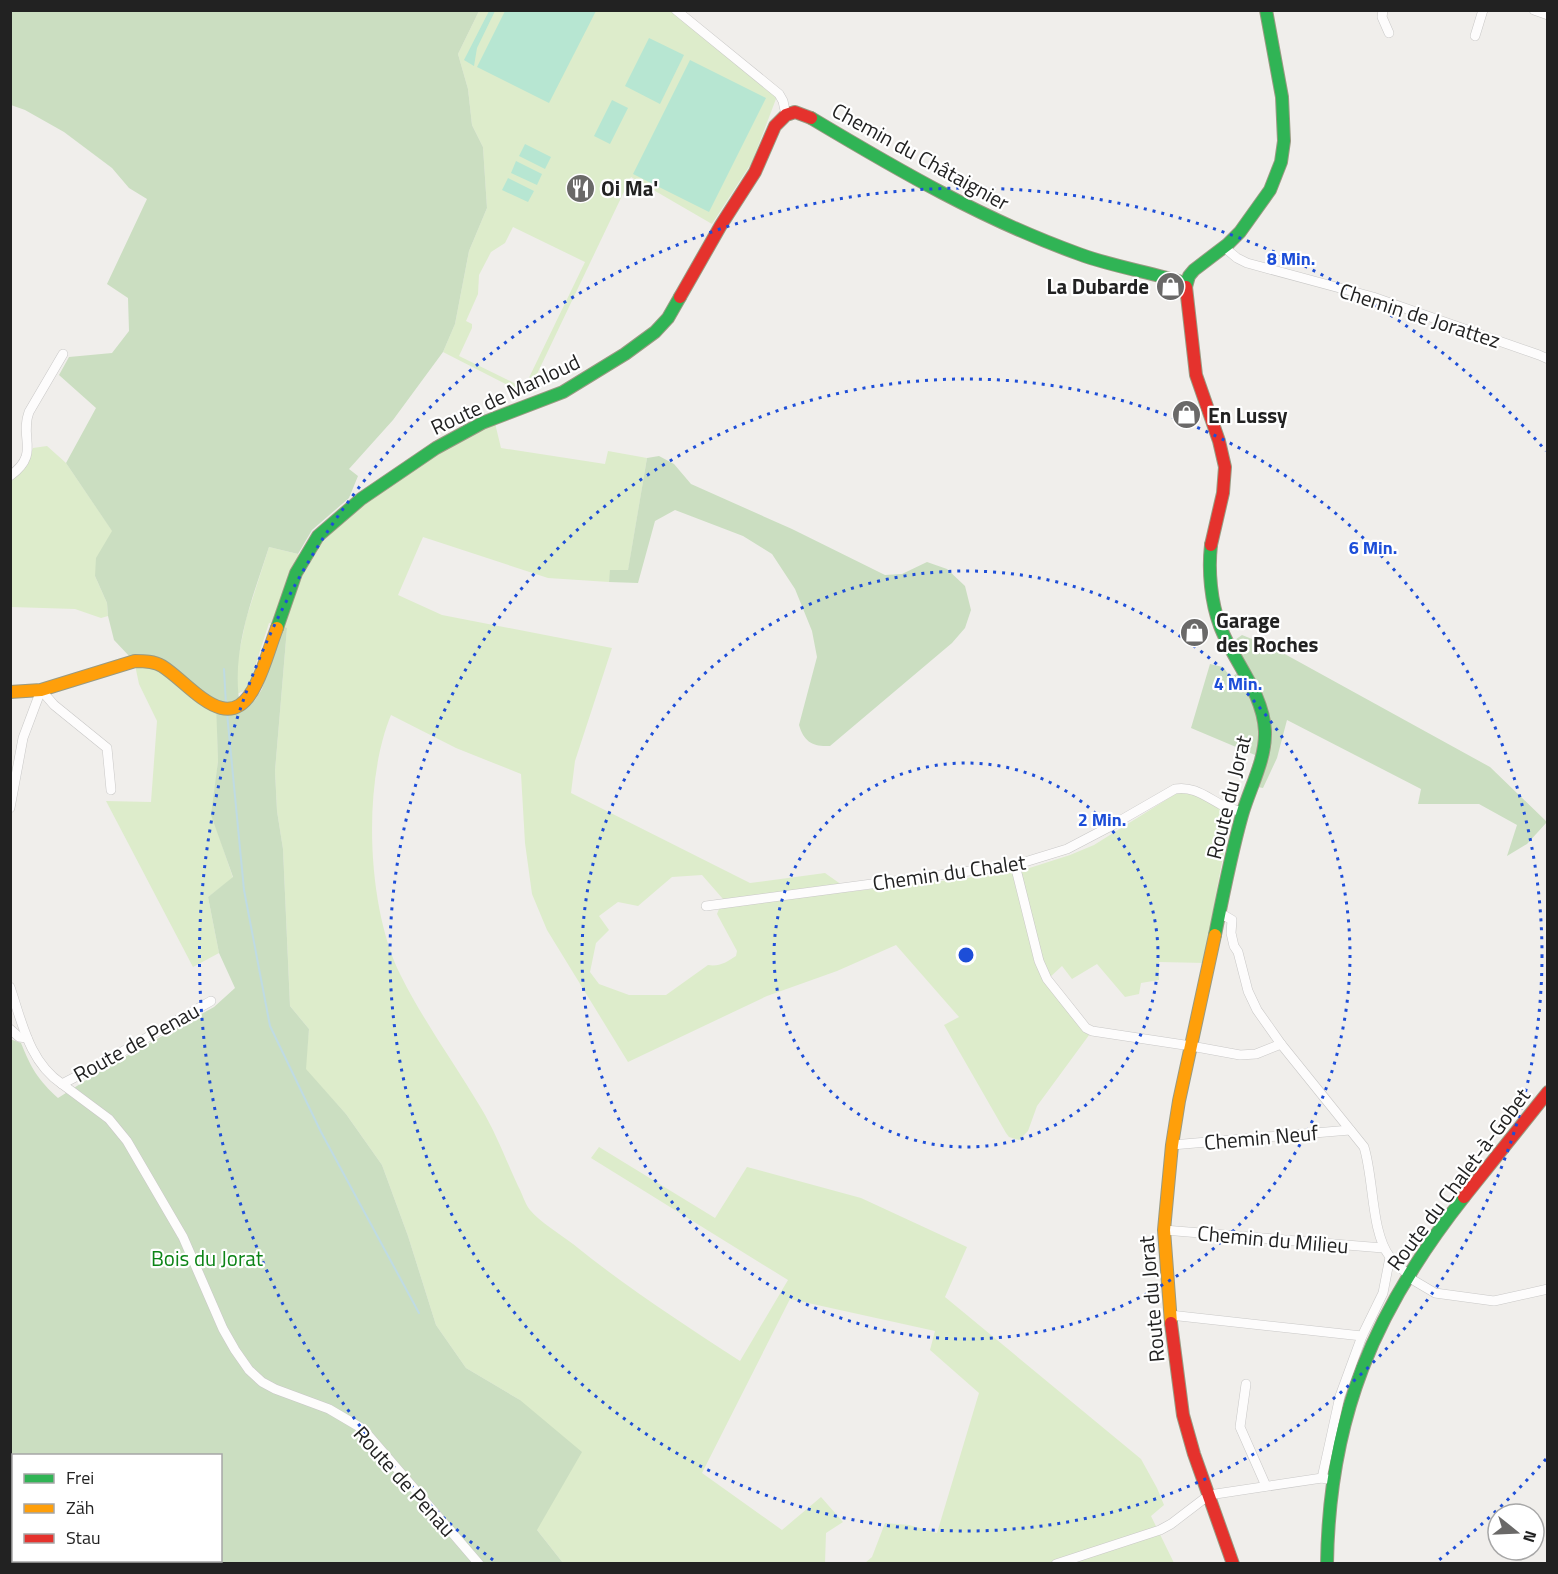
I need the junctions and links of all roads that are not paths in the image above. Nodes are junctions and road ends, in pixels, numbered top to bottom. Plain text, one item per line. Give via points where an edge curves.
1 (676, 10) edge
2 (1266, 10) edge
3 (1383, 10) edge
4 (1483, 10) edge
5 (1534, 10) edge
6 (1548, 15) edge
7 (1389, 33) dead end
8 (1474, 36) dead end
9 (786, 115) junction
10 (1225, 248) junction
11 (1185, 283) junction
12 (63, 354) dead end
13 (1548, 359) edge
14 (10, 476) edge
15 (41, 690) junction
16 (10, 692) edge
17 (111, 790) dead end
18 (10, 808) edge
19 (1243, 812) junction
20 (1015, 865) junction
21 (706, 906) dead end
22 (1220, 913) junction
23 (10, 987) edge
24 (211, 1001) dead end
25 (10, 1029) edge
26 (27, 1038) junction
27 (1281, 1044) junction
28 (1191, 1046) junction
29 (62, 1084) junction
30 (1548, 1092) edge
31 (1350, 1130) junction
32 (1172, 1145) junction
33 (1164, 1230) junction
34 (1383, 1248) junction
35 (1390, 1257) junction
36 (1408, 1275) junction
37 (1548, 1289) edge
38 (1170, 1315) junction
39 (1362, 1336) junction
40 (1246, 1384) dead end
41 (1327, 1479) junction
42 (1266, 1485) junction
43 (1209, 1495) junction
44 (479, 1563) edge
45 (1056, 1563) edge
46 (1233, 1563) edge
47 (1327, 1563) edge

1 - 9 street via 778,94
2 - 10 street via 1283,110 1283,152 1270,189
3 - 7 street
4 - 8 street
5 - 6 street
9 - 11 street, Chemin du Châtaignier via 806,115 900,171 1032,236 1122,267
9 - 15 street, Route de Manloud via 775,126 755,172 668,318 655,332 563,392 482,423 436,448 343,512 318,536 296,573 256,685 241,704 219,708 195,695 162,666 147,661 135,661
10 - 11 street via 1198,266
10 - 13 street, Chemin de Jorattez via 1247,263 1373,297
11 - 19 street, Route du Jorat via 1196,375 1225,467 1211,547 1214,606 1224,636 1253,688 1264,722 1263,754
12 - 14 street via 29,412 29,451 20,468
15 - 16 street, Route de Manloud
15 - 17 street via 107,748
15 - 18 street via 23,738
19 - 20 street, Chemin du Chalet via 1192,789 1175,789 1067,849
19 - 22 street, Route du Jorat
20 - 21 street, Chemin du Chalet
20 - 28 street via 1039,961 1047,979 1086,1028 1099,1034
22 - 27 street via 1232,920 1234,946 1252,999
22 - 28 street, Route du Jorat
23 - 26 street, Route de Penau
24 - 29 street, Route de Penau
25 - 26 street
26 - 29 street, Route de Penau via 39,1063
27 - 28 street via 1250,1056
27 - 31 street
28 - 32 street, Route du Jorat
29 - 44 street, Route de Penau via 109,1119 127,1141 183,1237 224,1329 249,1370 262,1383 329,1409 363,1429
30 - 36 street, Route du Chalet-à-Gobet
31 - 32 street, Chemin Neuf
31 - 34 street via 1364,1147 1370,1165
32 - 33 street, Route du Jorat
33 - 34 street, Chemin du Milieu
33 - 38 street, Route du Jorat
34 - 35 street
35 - 36 street
35 - 39 street via 1383,1293
36 - 37 street via 1436,1293 1488,1301
36 - 41 street, Route du Chalet-à-Gobet via 1361,1371
38 - 39 street
38 - 43 street, Route du Jorat via 1183,1414
39 - 41 street via 1340,1396
40 - 42 street via 1240,1427
41 - 42 street
41 - 47 street, Route du Chalet-à-Gobet
42 - 43 street
43 - 45 street via 1161,1530
43 - 46 street, Route du Jorat

